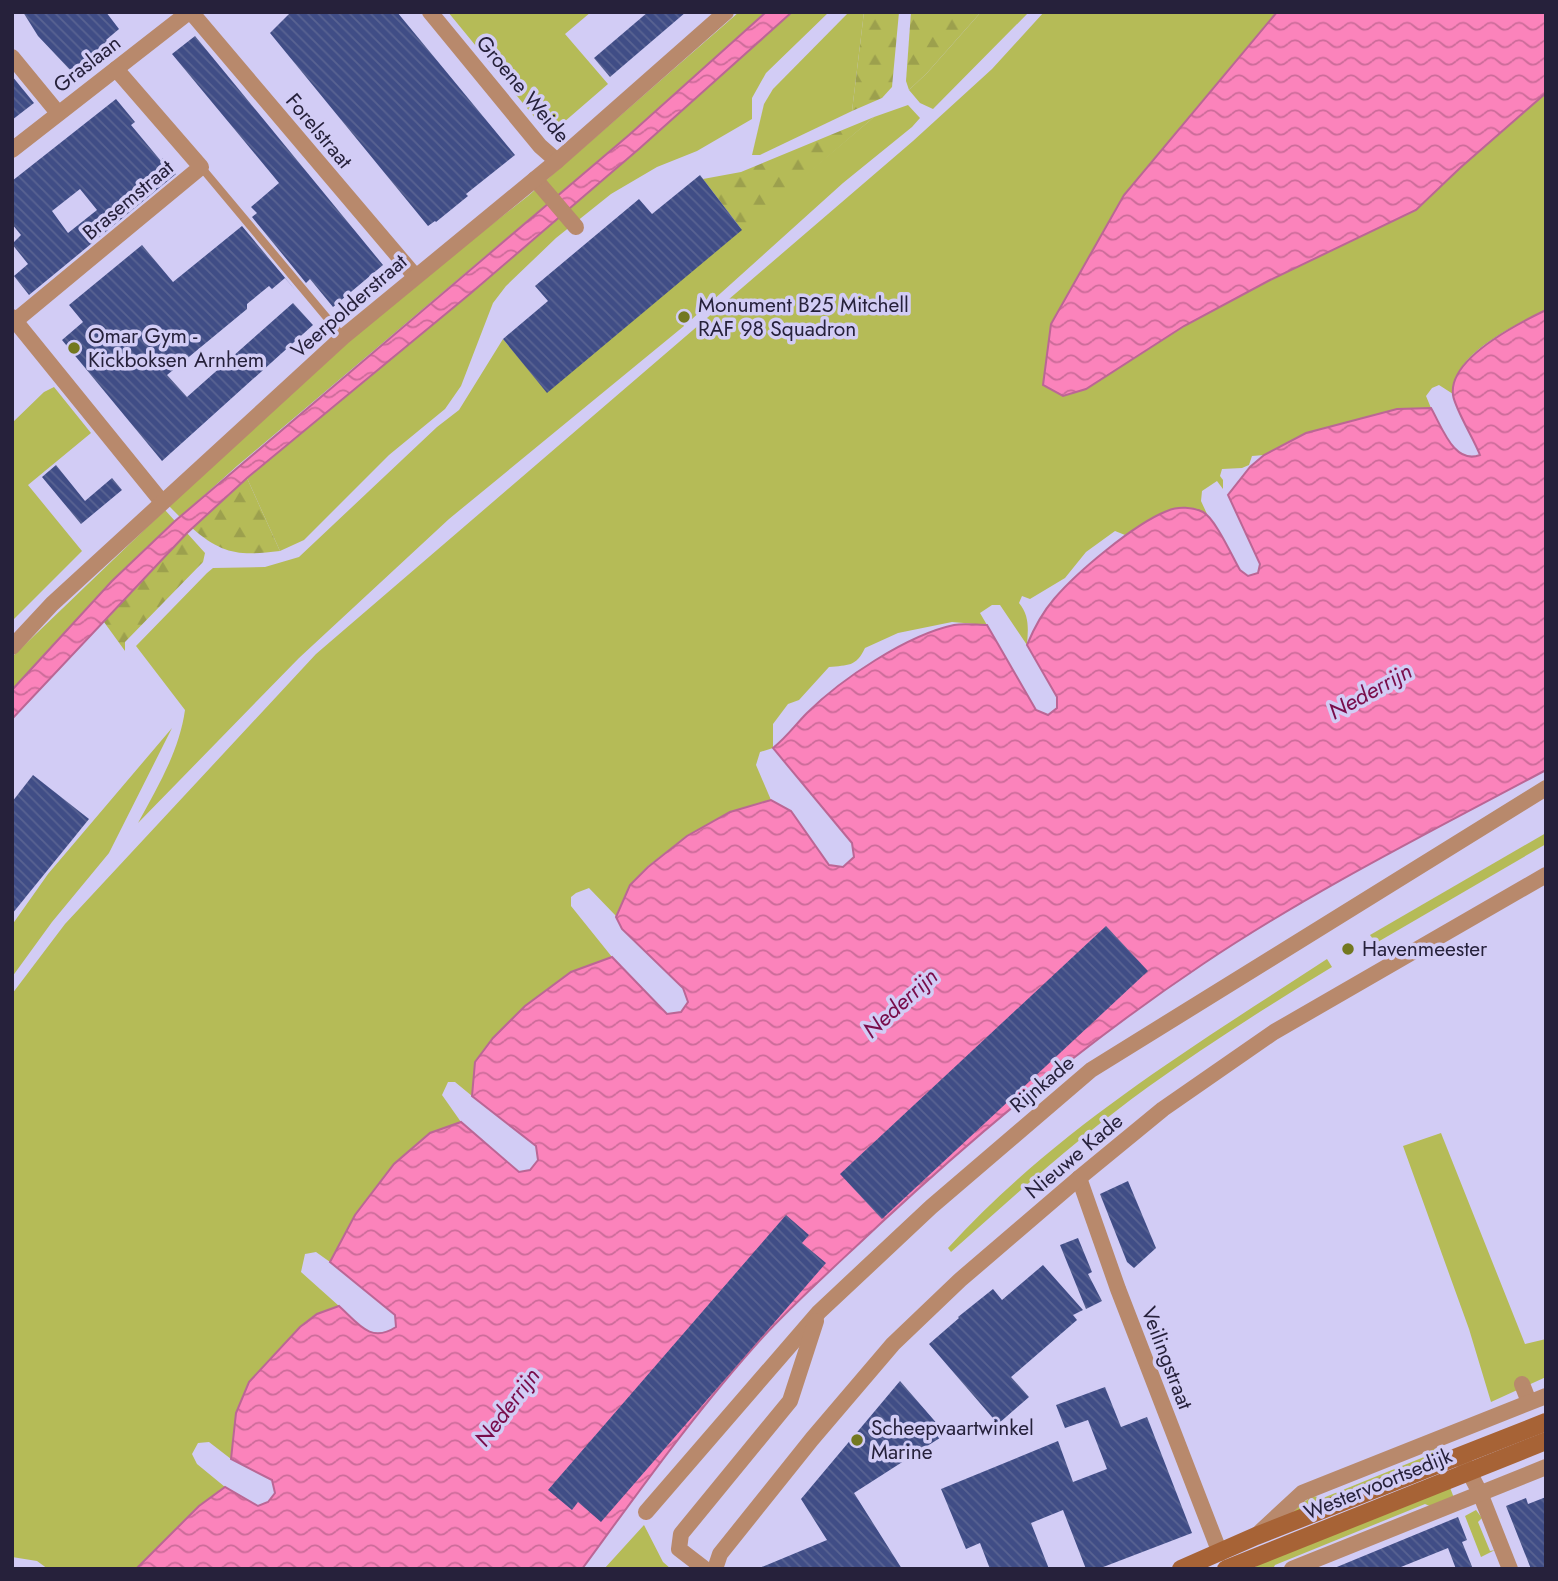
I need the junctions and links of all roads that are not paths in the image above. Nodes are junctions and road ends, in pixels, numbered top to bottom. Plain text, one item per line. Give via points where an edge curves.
1 (190, 12) edge
2 (430, 12) edge
3 (726, 12) edge
4 (12, 57) edge
5 (116, 69) junction
6 (58, 113) junction
7 (12, 150) edge
8 (556, 161) junction
9 (201, 167) junction
10 (538, 183) junction
11 (573, 223) dead end
12 (415, 276) junction
13 (14, 319) edge
14 (343, 337) junction
15 (162, 502) junction
16 (12, 647) edge
17 (1546, 788) edge
18 (1546, 875) edge
19 (1079, 1178) junction
20 (820, 1312) junction
21 (1522, 1384) dead end
22 (1546, 1396) edge
23 (1530, 1402) junction
24 (1546, 1422) edge
25 (1546, 1441) edge
26 (1465, 1464) junction
27 (1546, 1467) edge
28 (1480, 1493) junction
29 (646, 1512) dead end
30 (1256, 1536) junction
31 (1223, 1561) edge
32 (705, 1569) edge
33 (715, 1569) edge
34 (1181, 1569) edge
35 (1292, 1569) edge
36 (1510, 1569) edge

1 - 5 street, Graslaan
1 - 12 street, Forelstraat
2 - 8 street, Groene Weide
3 - 8 street, Veerpolderstraat
4 - 6 street
5 - 6 street, Graslaan
5 - 9 street, Brasemstraat
6 - 7 street, Graslaan
8 - 10 street, Veerpolderstraat
9 - 13 street, Brasemstraat
9 - 14 lane
10 - 11 street
10 - 12 street, Veerpolderstraat
12 - 14 street, Veerpolderstraat
13 - 15 street
14 - 15 street, Veerpolderstraat
15 - 16 street, Veerpolderstraat
17 - 20 street, Rijnkade via 1091,1069 931,1207
18 - 19 street, Nieuwe Kade via 1274,1032 1163,1109
19 - 31 street, Veilingstraat
19 - 33 street, Nieuwe Kade via 893,1344 720,1554
20 - 29 street, Rijnkade
20 - 32 street via 790,1401 681,1534 679,1549
21 - 23 street
22 - 23 street, Westervoortsedijk
23 - 30 street, Westervoortsedijk via 1302,1493
24 - 26 main road, Westervoortsedijk
25 - 26 main road, Westervoortsedijk
26 - 28 street
26 - 30 main road, Westervoortsedijk
26 - 31 main road, Westervoortsedijk
27 - 28 street
28 - 35 street
28 - 36 street
30 - 31 main road, Westervoortsedijk
31 - 34 main road, Westervoortsedijk

